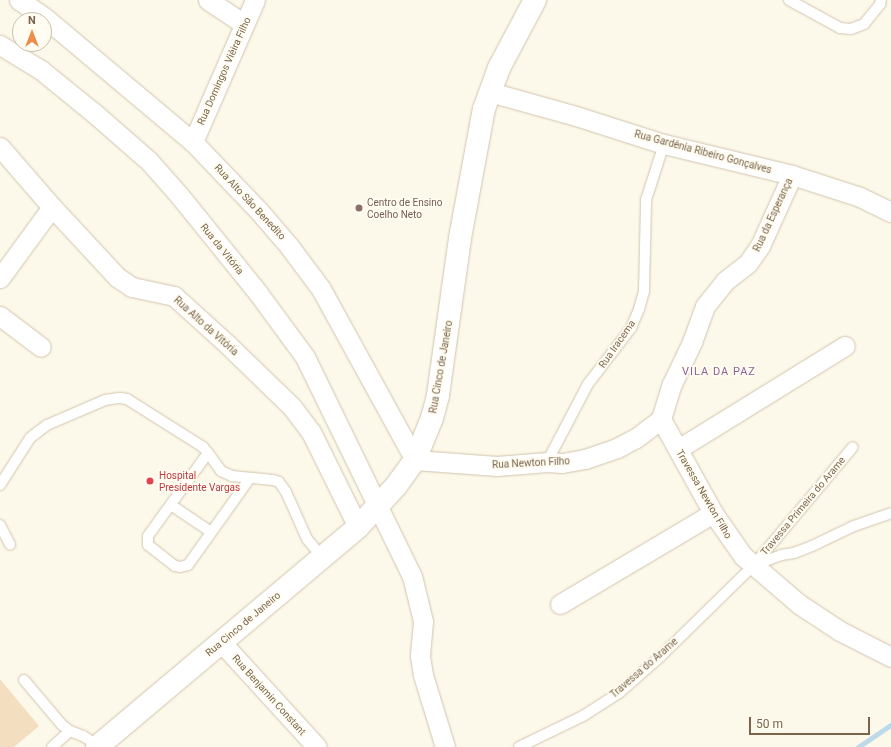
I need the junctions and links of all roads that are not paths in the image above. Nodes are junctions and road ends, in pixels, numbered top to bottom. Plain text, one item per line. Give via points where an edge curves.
1 (20, 0) edge
2 (208, 0) edge
3 (256, 0) edge
4 (535, 0) edge
5 (789, 0) edge
6 (881, 0) edge
7 (244, 24) junction
8 (0, 45) edge
9 (490, 92) junction
10 (193, 142) junction
11 (664, 144) junction
12 (0, 147) edge
13 (792, 175) junction
14 (52, 208) junction
15 (891, 212) edge
16 (0, 278) edge
17 (0, 316) edge
18 (845, 346) dead end
19 (41, 347) dead end
20 (661, 419) junction
21 (852, 447) dead end
22 (678, 449) junction
23 (208, 453) junction
24 (415, 460) junction
25 (547, 462) junction
26 (250, 478) junction
27 (0, 485) edge
28 (170, 505) junction
29 (378, 507) junction
30 (713, 513) junction
31 (891, 513) edge
32 (0, 525) edge
33 (358, 527) junction
34 (211, 532) junction
35 (10, 544) dead end
36 (322, 557) junction
37 (752, 566) junction
38 (560, 604) dead end
39 (221, 642) junction
40 (891, 657) edge
41 (24, 680) dead end
42 (70, 731) junction
43 (52, 747) edge
44 (98, 747) edge
45 (317, 747) edge
46 (445, 747) edge
47 (519, 747) edge

1 - 10 street, Rua Alto São Benedito via 50,22
2 - 7 street
3 - 7 street, Rua Domingos Viêira Filho
4 - 9 main road, Rua Cinco de Janeiro via 499,68
5 - 6 lane via 840,28 851,29 864,24
7 - 10 street, Rua Domingos Viêira Filho
8 - 29 street, Rua da Vitória via 41,70 94,113 149,162 179,195 258,293 305,357
9 - 11 street, Rua Gardênia Ribeiro Gonçalves
9 - 24 main road, Rua Cinco de Janeiro via 474,156 438,395 432,418
10 - 24 street, Rua Alto São Benedito via 259,211 321,289
11 - 13 street, Rua Gardênia Ribeiro Gonçalves
11 - 25 lane, Rua Iracema via 646,200 644,291 639,309 631,328 588,384
12 - 14 street, Rua Alto da Vitória
13 - 15 street, Rua Gardênia Ribeiro Gonçalves via 860,197
13 - 20 street, Rua da Esperança via 760,246 748,263 725,281 706,306 672,384
14 - 16 street
14 - 33 street, Rua Alto da Vitória via 117,278 132,287 174,296 292,407 311,432
17 - 19 street
18 - 22 street
20 - 22 street, Travessa Newton Filho
20 - 25 street, Rua Newton Filho via 636,438 617,448 585,459 562,463
21 - 37 lane, Travessa Primeira do Arame
22 - 30 street, Travessa Newton Filho
23 - 26 lane via 221,471 232,476
23 - 27 lane via 127,399 113,398 47,425 39,431 30,438
23 - 28 lane
24 - 25 street, Rua Newton Filho via 497,466
24 - 29 main road, Rua Cinco de Janeiro
26 - 34 lane
26 - 36 lane via 273,480 283,486 307,539
28 - 34 lane
28 - 34 lane via 147,541 148,545 175,566 188,565
29 - 33 main road, Rua Cinco de Janeiro
29 - 46 street, Rua da Vitória via 412,576 423,621 420,656
30 - 37 street, Travessa Newton Filho via 734,545
30 - 38 street
31 - 37 lane via 854,526 794,553
32 - 35 lane
33 - 36 main road, Rua Cinco de Janeiro
36 - 39 main road, Rua Cinco de Janeiro
37 - 40 street, Travessa Newton Filho via 799,604 840,631
37 - 47 lane, Travessa do Arame via 660,657 619,693 583,716
39 - 44 main road, Rua Cinco de Janeiro
39 - 45 street, Rua Benjamin Constant
41 - 42 lane
42 - 43 lane
42 - 44 lane via 84,736

